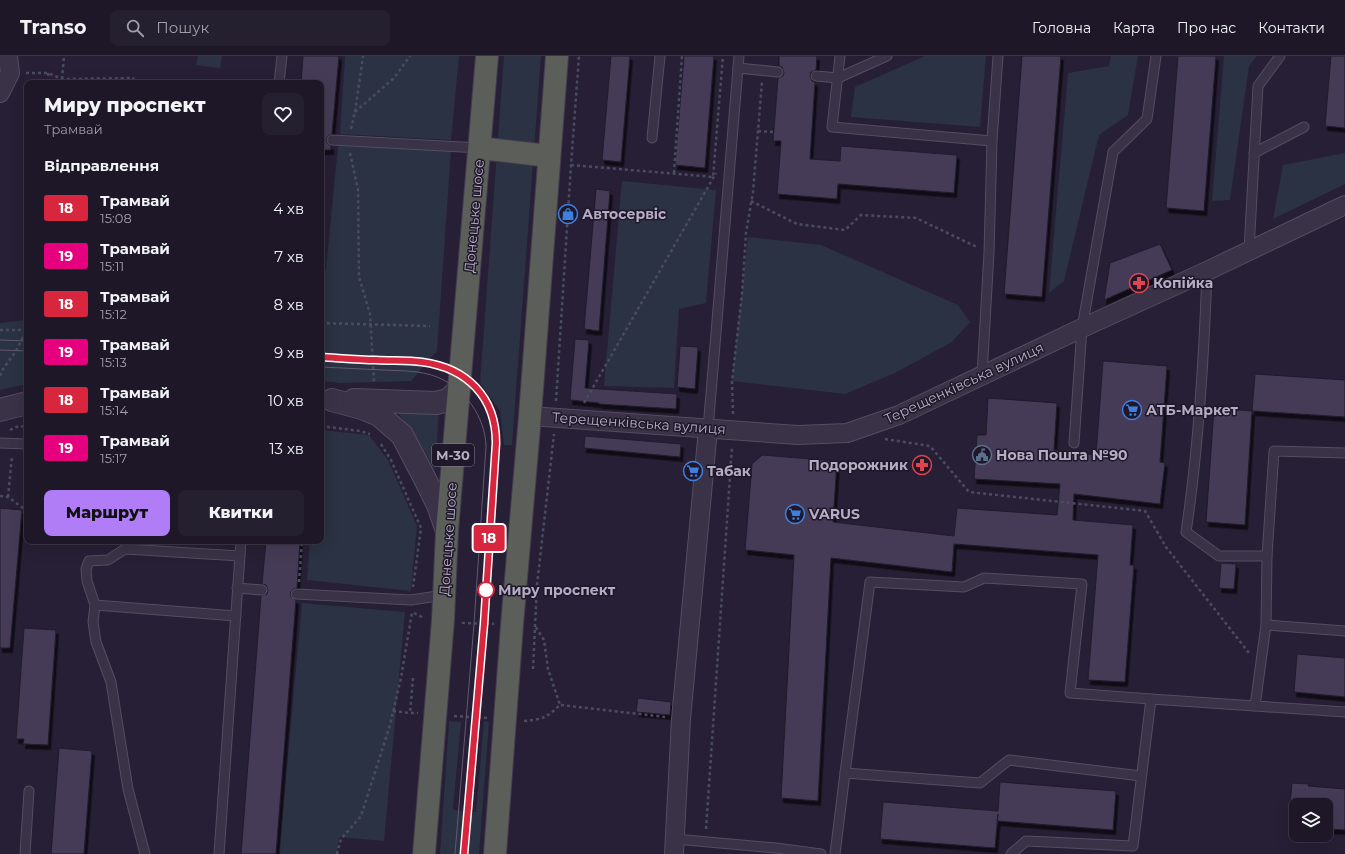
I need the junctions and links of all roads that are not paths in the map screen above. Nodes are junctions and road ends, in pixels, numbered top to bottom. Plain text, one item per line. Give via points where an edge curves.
1 (282, 56) edge
2 (487, 56) edge
3 (557, 56) edge
4 (660, 56) edge
5 (739, 56) edge
6 (840, 56) edge
7 (887, 56) edge
8 (998, 56) edge
9 (1156, 56) edge
10 (1280, 56) edge
11 (9, 65) edge
12 (738, 68) junction
13 (778, 72) dead end
14 (816, 76) dead end
15 (838, 78) junction
16 (280, 80) edge
17 (0, 93) edge
18 (1304, 127) dead end
19 (652, 138) dead end
20 (332, 140) dead end
21 (992, 141) junction
22 (480, 148) junction
23 (1254, 153) junction
24 (549, 156) junction
25 (1345, 205) edge
26 (1249, 250) junction
27 (1207, 271) junction
28 (1082, 328) junction
29 (982, 375) junction
30 (459, 390) junction
31 (327, 399) edge
32 (24, 404) edge
33 (0, 410) edge
34 (530, 416) junction
35 (708, 429) junction
36 (1074, 442) dead end
37 (0, 443) edge
38 (24, 444) edge
39 (1345, 453) edge
40 (447, 531) junction
41 (240, 544) edge
42 (240, 556) junction
43 (1267, 556) junction
44 (237, 588) junction
45 (262, 590) dead end
46 (297, 594) road end
47 (444, 595) junction
48 (95, 605) junction
49 (236, 616) junction
50 (1266, 625) junction
51 (1345, 631) edge
52 (1151, 699) junction
53 (1255, 706) junction
54 (1345, 712) edge
55 (845, 773) junction
56 (1141, 776) junction
57 (29, 791) dead end
58 (674, 846) edge
59 (773, 851) edge
60 (25, 854) edge
61 (145, 854) edge
62 (219, 854) edge
63 (424, 854) edge
64 (494, 854) edge
65 (821, 854) edge
66 (835, 854) edge
67 (1011, 854) edge

1 - 16 lane
2 - 22 highway, Донецьке шосе / М-30
3 - 24 highway
4 - 19 lane
5 - 12 lane
6 - 15 lane
7 - 15 lane
8 - 21 lane
9 - 28 lane via 1147,119 1113,152
10 - 23 lane via 1258,86
11 - 17 street
12 - 13 lane
12 - 35 lane
14 - 15 lane
15 - 21 lane via 832,128
18 - 23 lane
20 - 22 lane
21 - 29 lane
22 - 24 highway
22 - 30 highway, Донецьке шосе / М-30
23 - 26 lane
24 - 34 highway
25 - 26 street, Терещенківська вулиця
26 - 27 street, Терещенківська вулиця
27 - 28 street, Терещенківська вулиця
27 - 43 lane via 1194,478 1186,532 1219,556
28 - 29 street, Терещенківська вулиця
28 - 36 lane
29 - 35 street, Терещенківська вулиця via 899,415 846,433 798,435
30 - 31 street via 448,400 436,403
30 - 40 highway, Донецьке шосе / М-30
31 - 40 street via 379,415 402,435 438,505
32 - 33 street
34 - 35 street, Терещенківська вулиця
34 - 64 highway
35 - 58 street via 681,719
37 - 38 lane
39 - 43 lane via 1274,451
40 - 47 highway, Донецьке шосе / М-30
41 - 42 lane
42 - 44 lane
42 - 48 lane via 125,549 108,560 89,561 86,569 87,581
43 - 50 lane
44 - 45 lane
44 - 49 lane
46 - 47 lane via 411,600
47 - 63 highway, Донецьке шосе / М-30
48 - 49 lane
48 - 61 lane via 93,622 96,642 111,682 128,789
49 - 62 lane
50 - 51 lane
50 - 53 lane
52 - 53 lane
52 - 55 lane via 1070,693 1082,584 984,578 964,587 870,582
52 - 56 lane
53 - 54 lane
55 - 56 lane via 980,783 1009,760
55 - 66 lane
56 - 67 lane via 1133,846 1026,841
57 - 60 lane
58 - 59 lane via 705,841
59 - 65 lane

